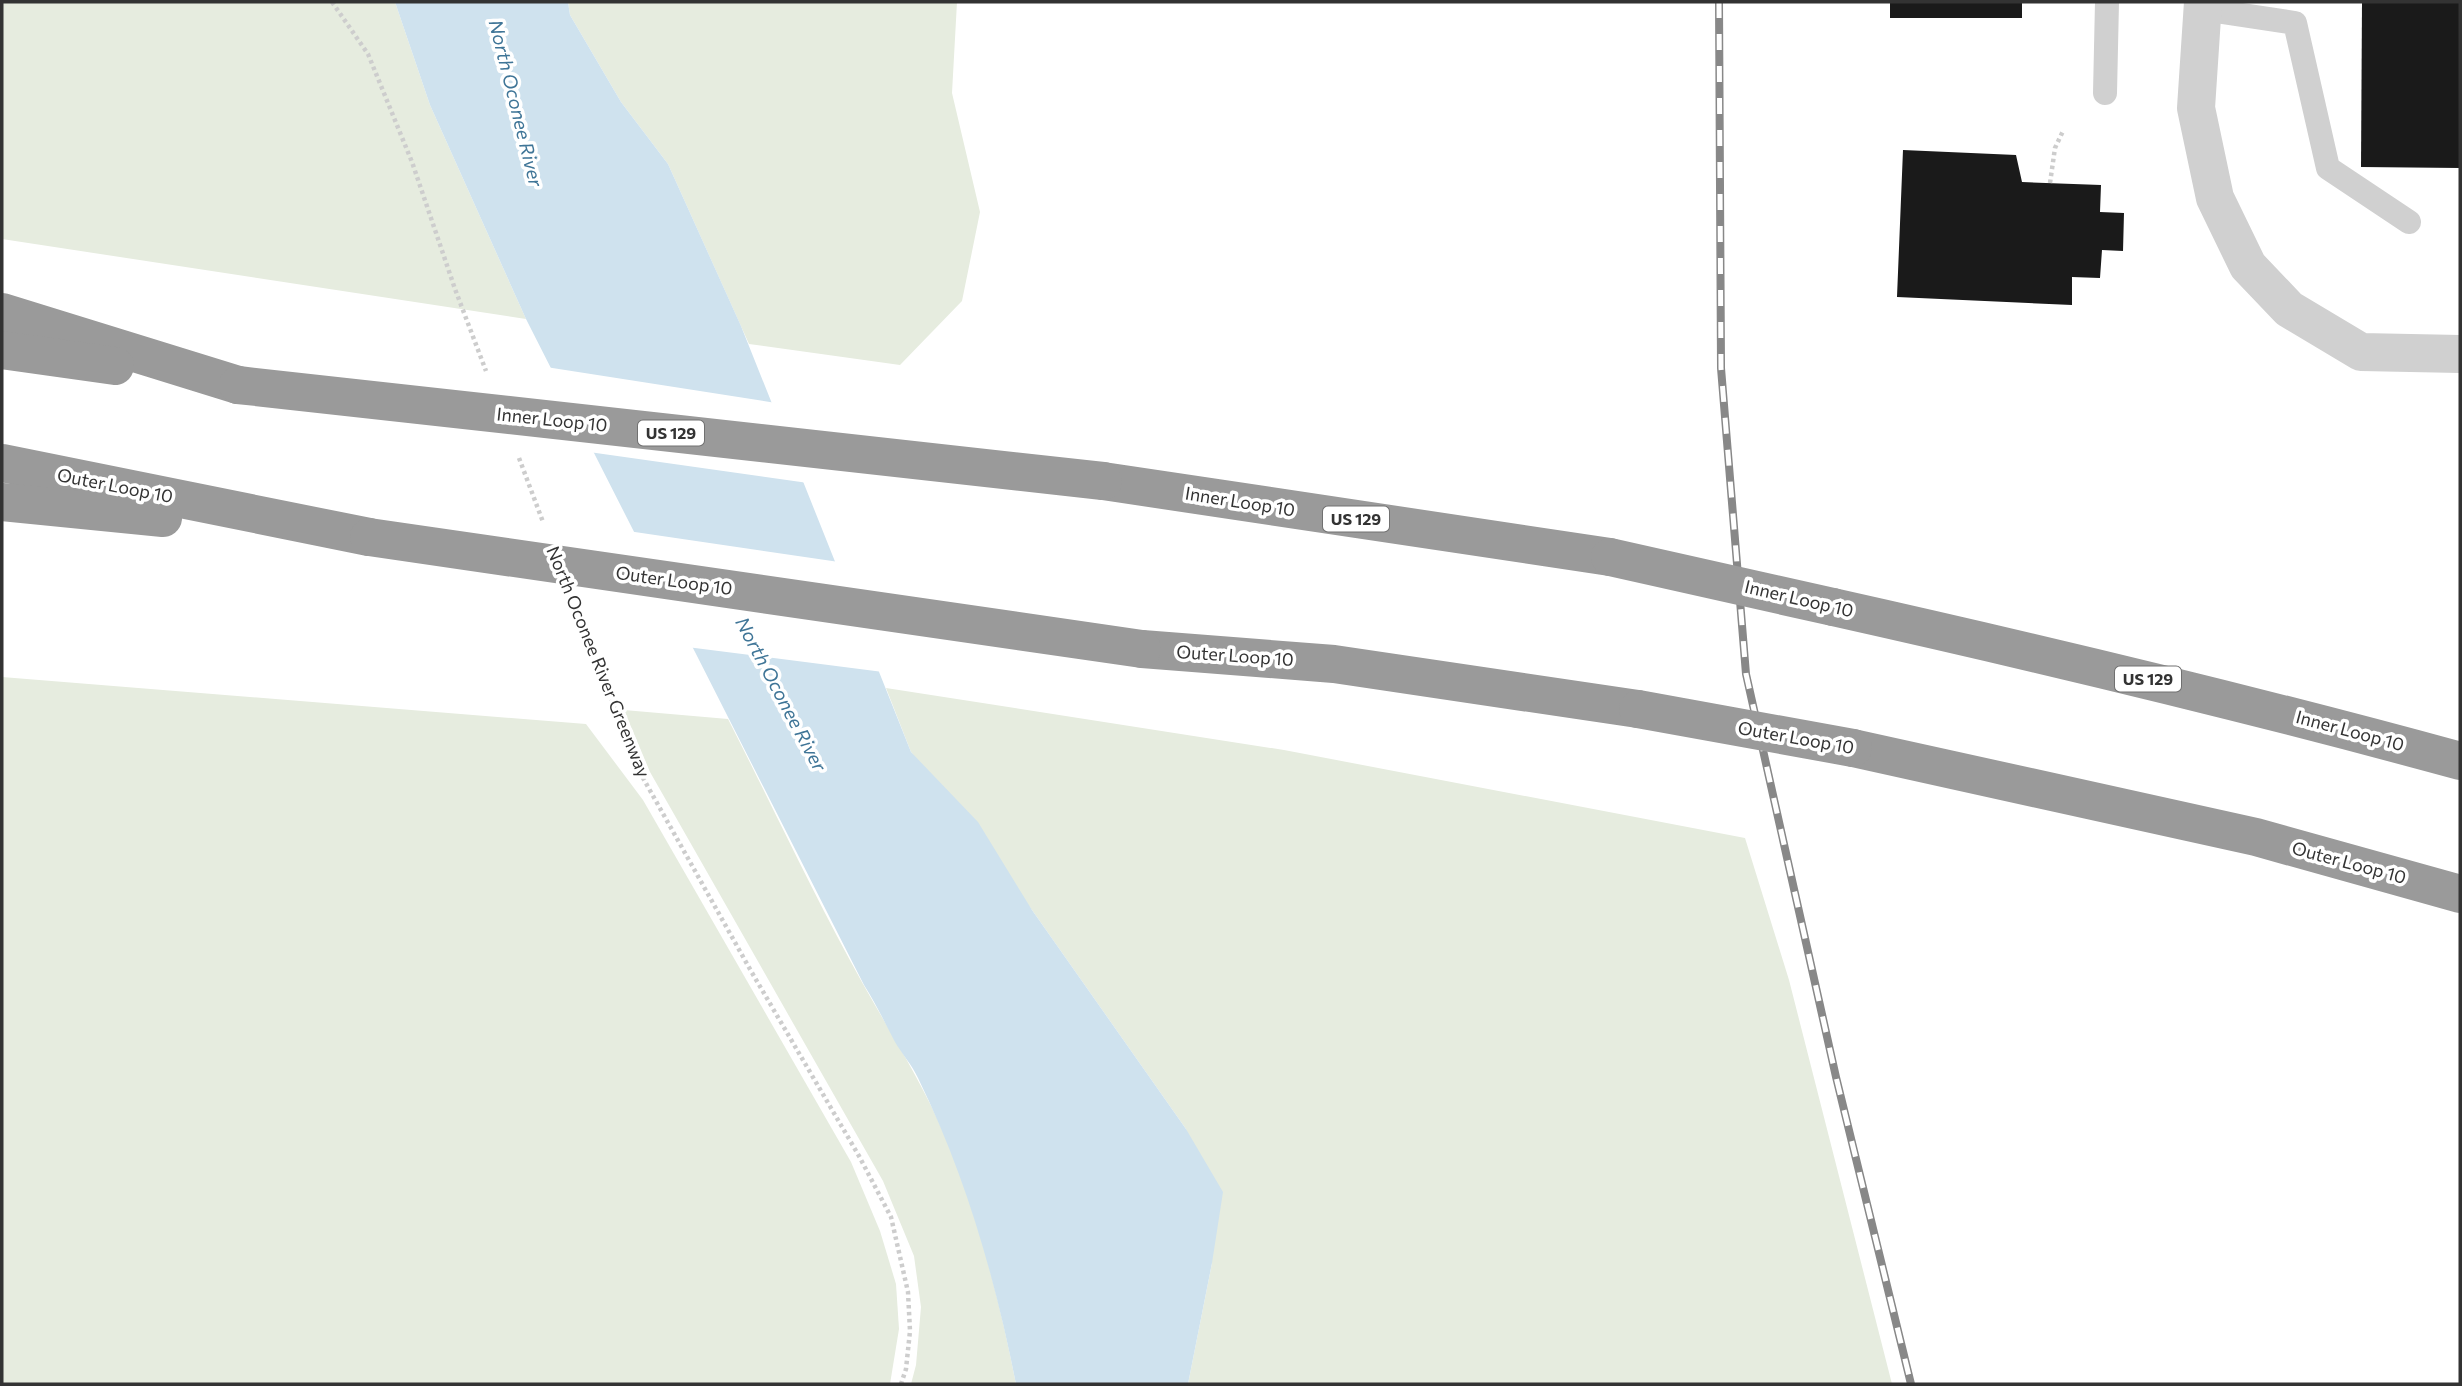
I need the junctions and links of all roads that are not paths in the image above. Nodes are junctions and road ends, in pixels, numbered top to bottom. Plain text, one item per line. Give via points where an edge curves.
1 (2108, 2) edge
2 (2202, 5) edge
3 (2105, 93) dead end
4 (2409, 222) dead end
5 (2, 312) edge
6 (2, 350) edge
7 (2460, 354) edge
8 (238, 385) junction
9 (2, 463) edge
10 (2, 502) edge
11 (369, 537) junction
12 (2460, 761) edge
13 (2460, 894) edge

1 - 3 lane
2 - 4 lane via 2295,23 2328,168
2 - 7 street via 2196,108 2216,198 2248,266 2289,309 2361,352
5 - 8 highway
6 - 8 highway, Inner Loop 10 / US 129
8 - 12 highway, Inner Loop 10 / US 129, bridge via 1103,481 1610,557 2087,664
9 - 11 highway, Outer Loop 10
10 - 11 highway
11 - 13 highway, Outer Loop 10, bridge via 1142,649 1334,664 1638,709 1853,748 2256,838

